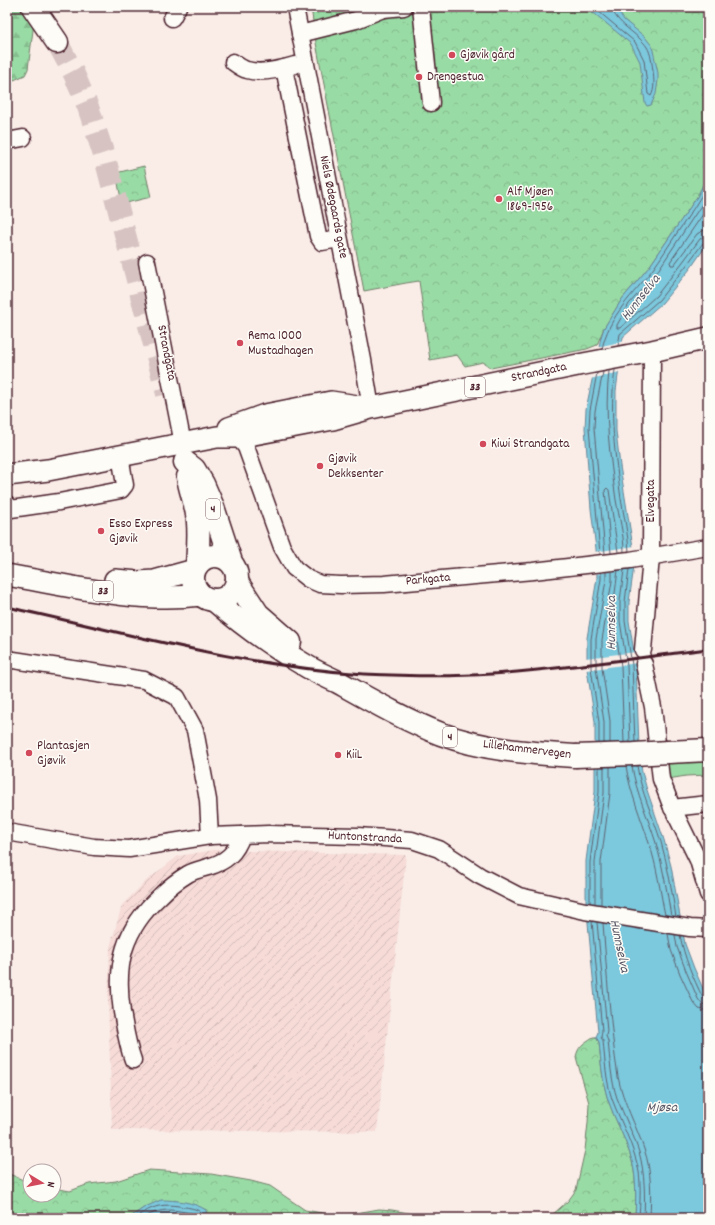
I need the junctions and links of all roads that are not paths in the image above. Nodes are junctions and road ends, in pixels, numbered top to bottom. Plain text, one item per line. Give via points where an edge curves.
1 (33, 7) edge
2 (294, 7) edge
3 (404, 7) edge
4 (421, 7) edge
5 (383, 8) edge
6 (355, 14) edge
7 (300, 34) junction
8 (57, 42) tunnel mouth
9 (233, 62) dead end
10 (306, 62) junction
11 (284, 68) junction
12 (431, 103) dead end
13 (23, 138) dead end
14 (7, 141) edge
15 (339, 238) junction
16 (147, 262) dead end
17 (708, 338) edge
18 (644, 353) junction
19 (371, 408) junction
20 (217, 437) junction
21 (238, 437) junction
22 (183, 444) junction
23 (120, 455) junction
24 (7, 475) edge
25 (7, 504) edge
26 (708, 547) edge
27 (650, 557) junction
28 (7, 562) edge
29 (231, 562) junction
30 (196, 567) junction
31 (7, 575) edge
32 (237, 582) junction
33 (208, 598) junction
34 (7, 659) edge
35 (336, 682) junction
36 (708, 750) edge
37 (708, 804) edge
38 (672, 808) junction
39 (7, 832) edge
40 (242, 835) junction
41 (210, 836) junction
42 (708, 894) edge
43 (708, 928) edge
44 (133, 1060) dead end

1 - 8 highway
2 - 7 street, Niels Ødegaards gate
3 - 5 street
4 - 12 street
5 - 6 street
6 - 7 street
7 - 10 street, Niels Ødegaards gate
9 - 11 street via 247,70 267,71
10 - 11 street
10 - 15 street, Niels Ødegaards gate
11 - 15 street via 318,236 322,242
13 - 14 street
15 - 19 street, Niels Ødegaards gate
16 - 22 street, Strandgata
17 - 18 main road, Strandgata / 33
18 - 19 main road, Strandgata / 33
18 - 27 street, Elvegata
19 - 20 main road, Strandgata / 33 via 330,402 265,415 228,428
19 - 21 main road, Strandgata / 33 via 332,419
20 - 21 main road, Strandgata / 33
20 - 22 main road, Strandgata / 33
21 - 27 street, Parkgata via 246,447 282,547 294,568 308,579 320,584 384,584 533,571
22 - 23 main road, Strandgata / 33
23 - 24 main road, Strandgata / 33 via 48,470
23 - 25 street via 125,485 121,490 12,509
26 - 27 street, Parkgata
27 - 38 street, Elvegata via 643,657 653,707 662,779
28 - 30 main road, 33 via 138,582 154,581
29 - 30 highway via 224,557 209,556
29 - 30 highway, 4 via 203,484 194,469 185,462 197,516 199,539
29 - 32 highway, 4 via 235,568
30 - 33 highway, 4 via 193,576 196,590
31 - 33 main road, 33 via 137,596
32 - 33 highway via 229,596 222,599
32 - 35 highway, Lillehammervegen / 4 via 258,614
33 - 35 highway, Lillehammervegen / 4 via 281,651
34 - 41 street via 144,680 177,697 195,730 208,800
35 - 36 highway, Lillehammervegen / 4, bridge via 385,709 442,734 476,744 533,753 575,756
37 - 38 street
38 - 42 street, Elvegata via 698,860
39 - 41 street, Huntonstranda via 94,847 129,849
40 - 41 street, Huntonstranda
40 - 43 street, Huntonstranda via 358,836 412,840 440,849 480,876 519,896 585,911 690,928
40 - 44 street via 227,859 188,874 165,891 145,911 128,938 120,977 121,1004

